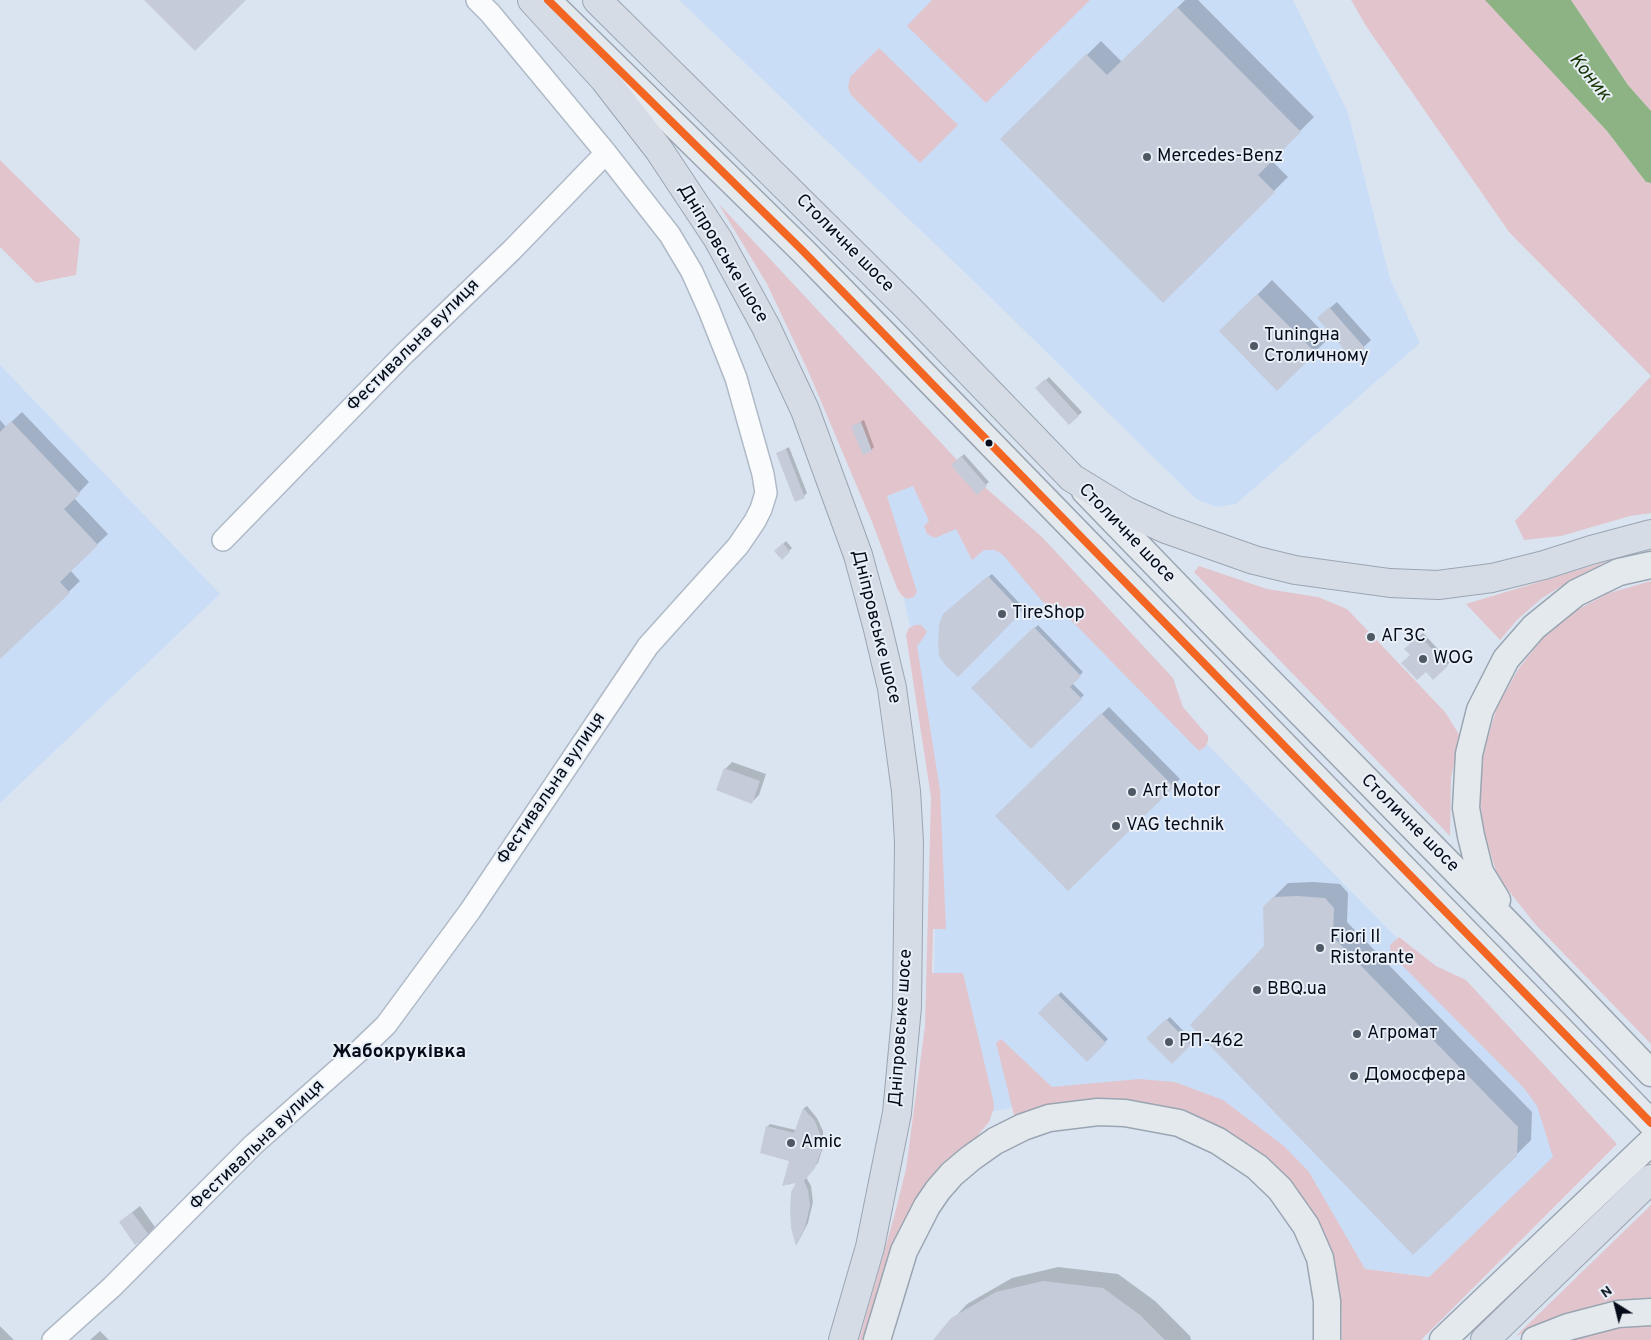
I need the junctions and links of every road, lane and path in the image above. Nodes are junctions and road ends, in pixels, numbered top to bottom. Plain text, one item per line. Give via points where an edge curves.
1 (477, 0) edge
2 (532, 0) edge
3 (548, 0) edge
4 (597, 0) edge
5 (606, 153) junction
6 (1072, 478) junction
7 (1651, 534) edge
8 (223, 540) dead end
9 (1651, 565) edge
10 (1515, 931) junction
11 (1651, 1073) edge
12 (1651, 1123) edge
13 (1651, 1142) edge
14 (1651, 1179) edge
15 (1603, 1206) junction
16 (1651, 1312) edge
17 (53, 1340) edge
18 (843, 1340) edge
19 (877, 1340) edge
20 (1327, 1340) edge
21 (1443, 1340) edge
22 (1485, 1340) edge
23 (1535, 1340) edge

1 - 5 street, Фестивальна вулиця
2 - 18 highway, Дніпровське шосе via 604,79 659,150 718,239 766,327 805,410 855,546 890,679 904,773 909,842 907,1007 898,1113 870,1247
3 - 12 main road, Столичне шосе via 830,279
4 - 6 highway, Столичне шосе via 906,306
5 - 8 street, Фестивальна вулиця
5 - 17 street, Фестивальна вулиця via 670,236 692,272 709,310 736,378 763,474 766,493 755,522 738,546 648,646 470,910 386,1025 253,1145 112,1287
6 - 7 highway via 1126,511 1166,529 1254,560 1295,570 1390,583 1438,585 1492,578
6 - 10 main road, Столичне шосе
9 - 10 main road via 1619,572 1576,593 1534,627 1506,659 1480,710 1469,754 1466,808 1480,872
10 - 11 main road, Столичне шосе
13 - 15 main road
14 - 15 highway
15 - 21 main road
15 - 22 highway
16 - 23 main road via 1601,1318 1568,1326
19 - 20 main road via 904,1251 927,1206 952,1174 995,1141 1023,1127 1049,1118 1098,1112 1125,1113 1179,1123 1218,1141 1257,1167 1280,1189 1306,1226 1320,1258 1327,1301

